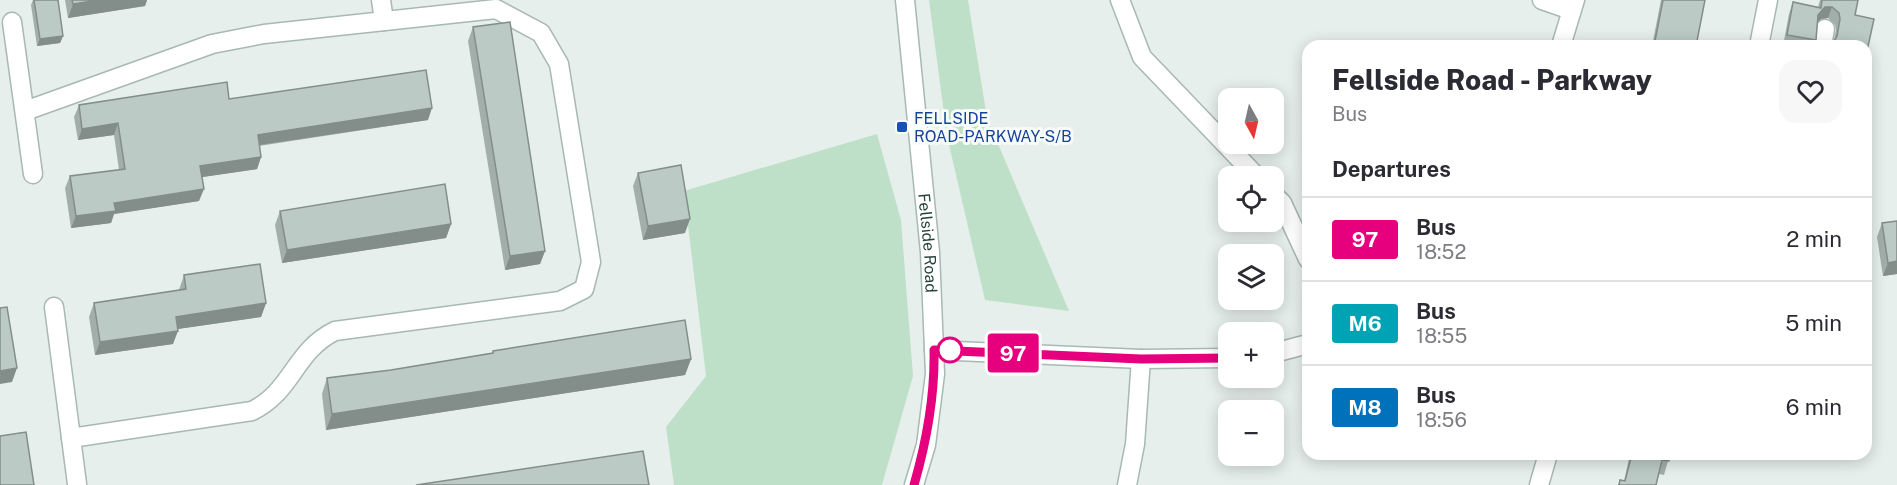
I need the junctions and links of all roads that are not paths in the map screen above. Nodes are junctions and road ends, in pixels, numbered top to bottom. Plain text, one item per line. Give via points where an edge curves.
1 (381, 0) edge
2 (904, 0) edge
3 (1120, 0) edge
4 (1542, 0) edge
5 (1768, 0) edge
6 (1573, 5) edge
7 (384, 21) junction
8 (12, 22) dead end
9 (1563, 40) edge
10 (1760, 40) edge
11 (25, 111) junction
12 (1246, 166) edge
13 (33, 174) dead end
14 (1284, 207) edge
15 (1302, 245) edge
16 (54, 307) dead end
17 (1302, 345) edge
18 (934, 350) junction
19 (1284, 350) edge
20 (1218, 358) edge
21 (1141, 359) junction
22 (71, 438) junction
23 (1546, 460) edge
24 (77, 484) edge
25 (914, 485) edge
26 (1127, 485) edge
27 (1539, 485) edge

1 - 7 street
2 - 18 street, Fellside Road via 930,252
3 - 12 street via 1142,57
4 - 6 street
5 - 10 street
6 - 9 street
7 - 11 street via 264,34 212,44
7 - 22 street via 496,9 541,33 559,64 591,262 584,289 560,301 335,331 308,349 281,390 267,404 252,411
8 - 11 street
11 - 13 street
14 - 15 street
16 - 22 street
17 - 19 street
18 - 21 street
18 - 25 street, Fellside Road via 932,410
20 - 21 street
21 - 26 street via 1135,444
22 - 24 street
23 - 27 street

